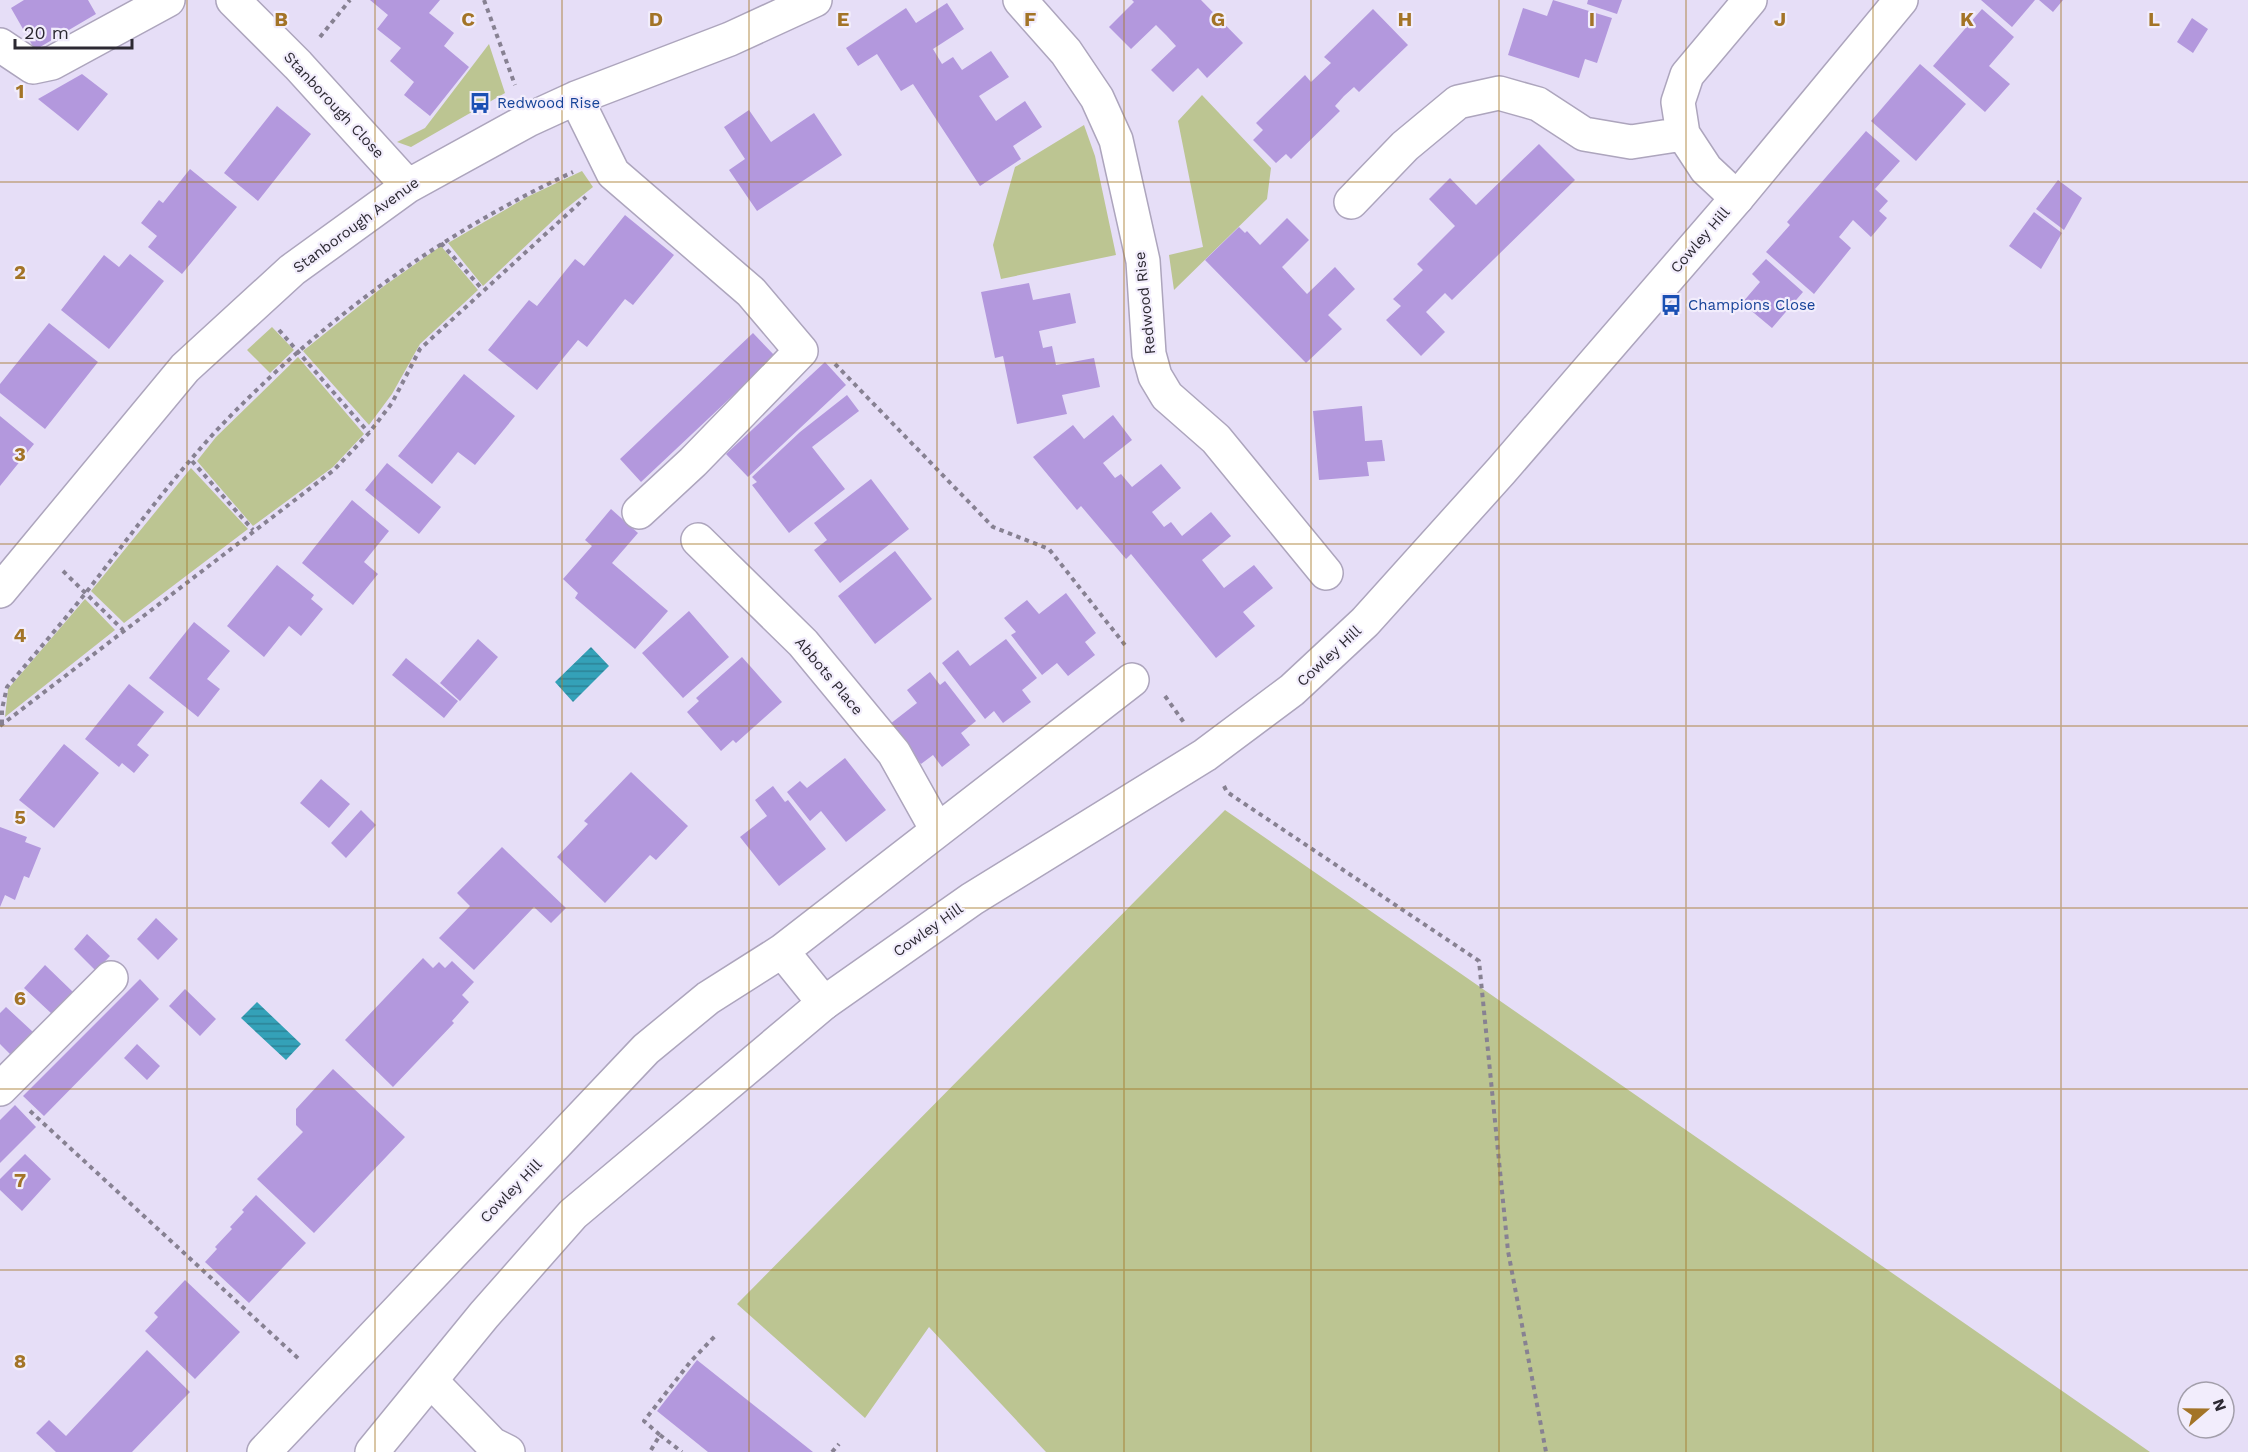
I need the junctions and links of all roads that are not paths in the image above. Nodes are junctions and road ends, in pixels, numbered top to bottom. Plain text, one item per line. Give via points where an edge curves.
1 (168, 0) edge
2 (233, 0) edge
3 (814, 0) edge
4 (1020, 0) edge
5 (1750, 0) edge
6 (1901, 0) edge
7 (0, 45) edge
8 (576, 98) junction
9 (1683, 134) junction
10 (408, 186) junction
11 (1737, 198) junction
12 (1351, 202) dead end
13 (639, 512) dead end
14 (698, 540) dead end
15 (1326, 573) dead end
16 (0, 591) edge
17 (1140, 673) road end
18 (938, 830) junction
19 (782, 951) junction
20 (111, 978) dead end
21 (824, 1003) junction
22 (1, 1086) edge
23 (431, 1381) junction
24 (264, 1452) edge
25 (372, 1452) edge
26 (508, 1452) edge

1 - 7 street via 52,63 33,67
2 - 10 street, Stanborough Close
3 - 8 street, Stanborough Avenue via 730,39
4 - 15 street, Redwood Rise via 1073,61 1097,98 1116,140 1143,261 1149,354 1155,376 1167,396 1216,439
5 - 9 street, Cowley Hill via 1687,75 1678,102
6 - 11 street, Cowley Hill
8 - 10 street, Stanborough Avenue
8 - 13 street via 613,173 751,292 801,351
9 - 11 street, Cowley Hill via 1706,169
9 - 12 street via 1631,142 1584,134 1538,104 1499,93 1458,102 1405,146
10 - 16 street, Stanborough Avenue via 292,270 185,368
11 - 21 street, Cowley Hill via 1365,622 1292,690 1205,755 972,899
14 - 18 street, Abbots Place via 803,643 894,753
17 - 18 street
18 - 19 street
19 - 21 street
19 - 24 street, Cowley Hill via 708,998 646,1049
20 - 22 street
21 - 23 street, Cowley Hill via 573,1214
23 - 25 street, Cowley Hill
23 - 26 street via 492,1444

